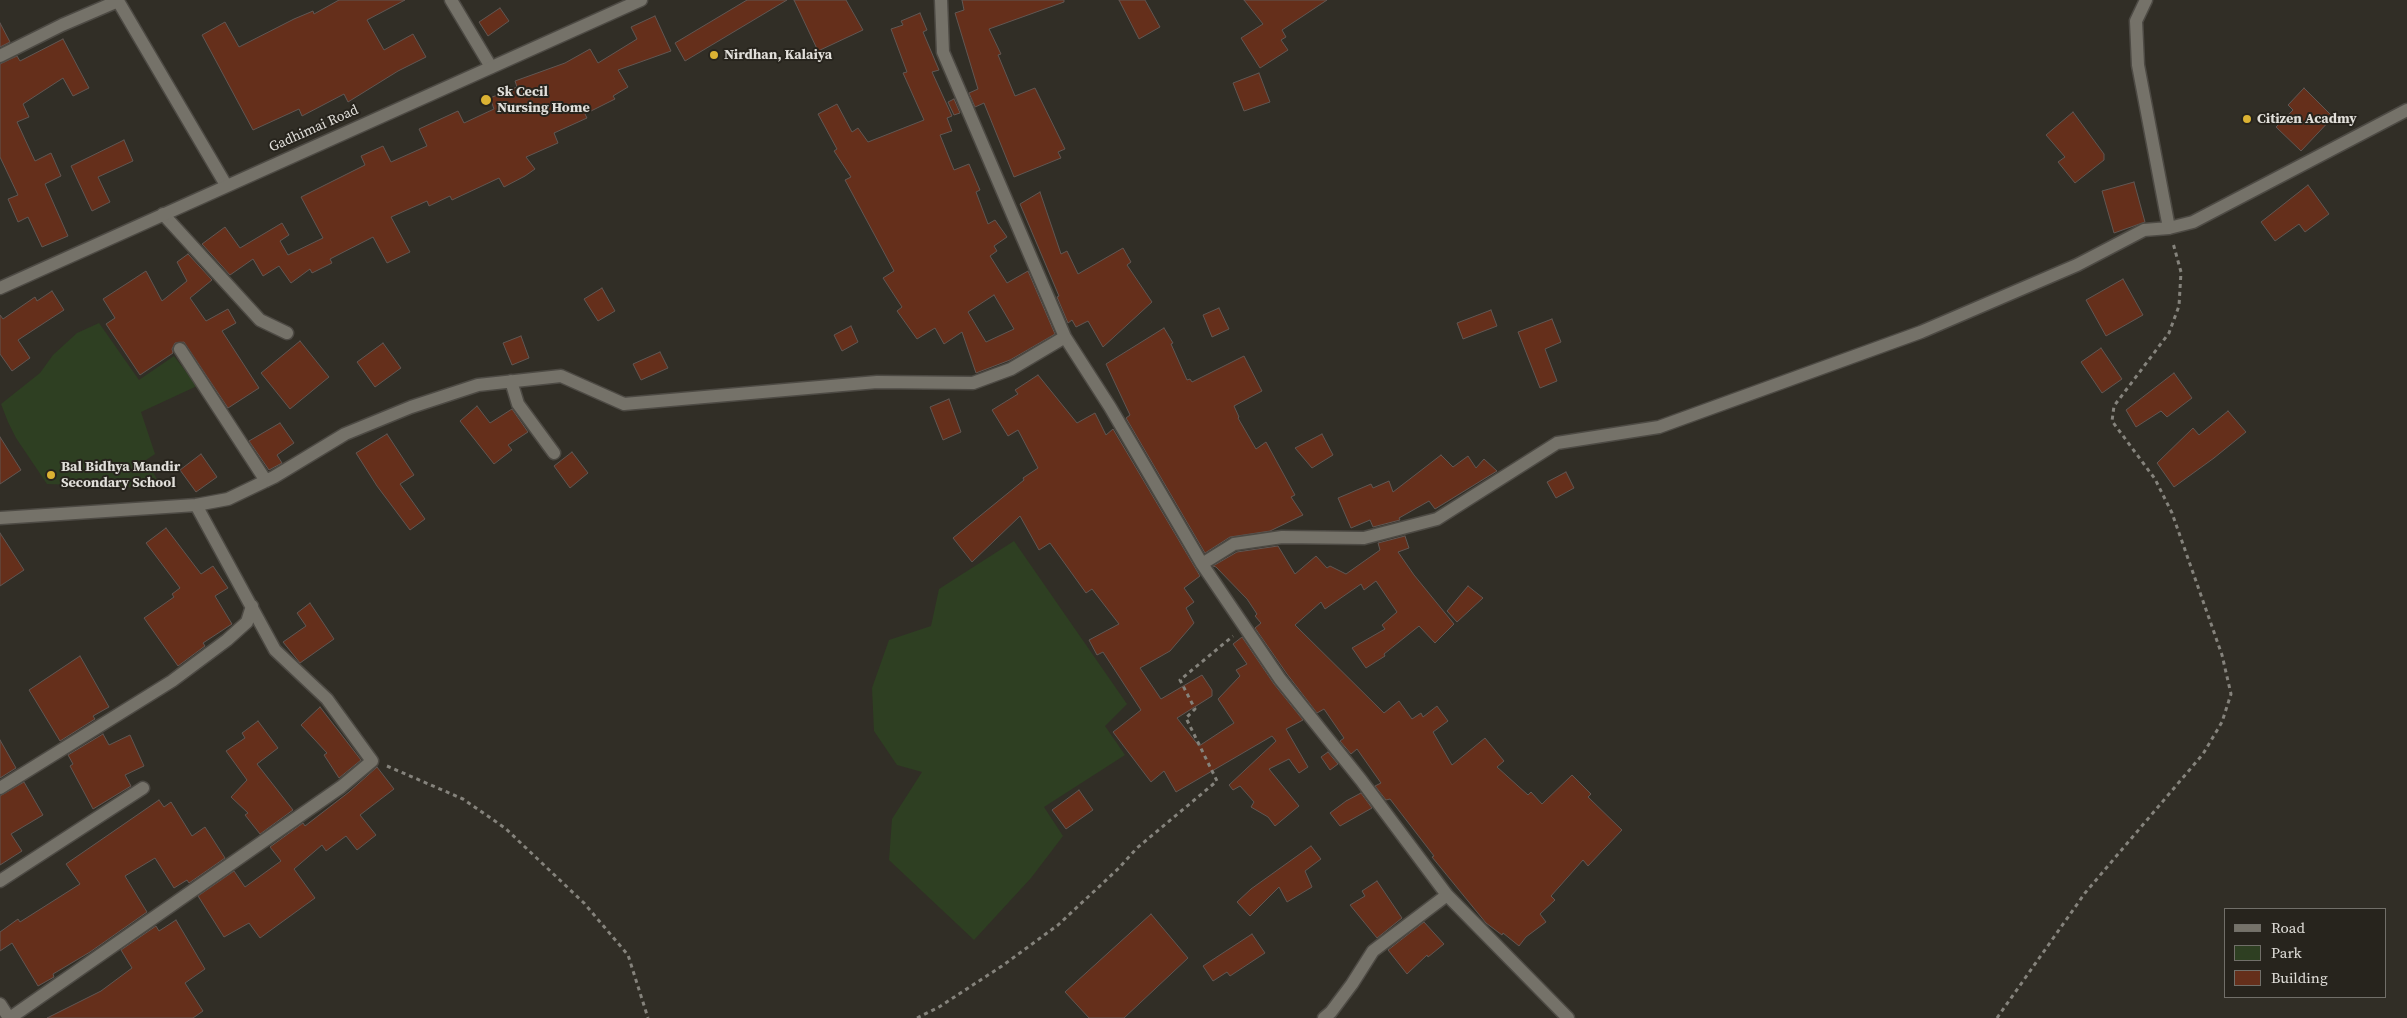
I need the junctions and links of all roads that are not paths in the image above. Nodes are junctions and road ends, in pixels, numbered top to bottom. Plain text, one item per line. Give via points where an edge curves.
1 (452, 0) edge
2 (641, 0) edge
3 (941, 0) edge
4 (2146, 0) edge
5 (118, 1) edge
6 (0, 56) edge
7 (491, 67) junction
8 (2407, 110) edge
9 (226, 185) junction
10 (162, 214) junction
11 (2169, 228) junction
12 (0, 288) edge
13 (287, 333) dead end
14 (1065, 337) junction
15 (180, 349) dead end
16 (511, 382) junction
17 (554, 453) dead end
18 (266, 481) junction
19 (196, 505) junction
20 (0, 518) edge
21 (1202, 564) junction
22 (252, 606) junction
23 (0, 788) edge
24 (143, 788) dead end
25 (0, 881) edge
26 (1447, 895) junction
27 (0, 1004) edge
28 (10, 1018) edge
29 (1324, 1018) edge
30 (1568, 1018) edge

1 - 7 street
2 - 7 street, Gadhimai Road
3 - 14 street via 943,52
4 - 11 street via 2136,21 2138,65
5 - 6 street
5 - 9 street
7 - 9 street, Gadhimai Road
8 - 11 street via 2193,222
9 - 10 street, Gadhimai Road
10 - 12 street, Gadhimai Road
10 - 13 street via 260,320
11 - 21 street via 2144,230 2077,265 1921,332 1659,427 1557,443 1437,519 1364,538 1282,537 1234,544
14 - 16 street via 1011,369 973,383 877,382 624,404 561,376
14 - 21 street
15 - 18 street
16 - 17 street via 518,404
16 - 18 street via 478,385 345,434
18 - 19 street via 228,499
19 - 20 street
19 - 22 street
21 - 26 street via 1280,679 1362,780
22 - 23 street via 247,622 172,681
22 - 28 street via 276,650 327,699 372,761 341,788
24 - 25 street
26 - 29 street via 1373,951 1352,984
26 - 30 street
27 - 28 street

